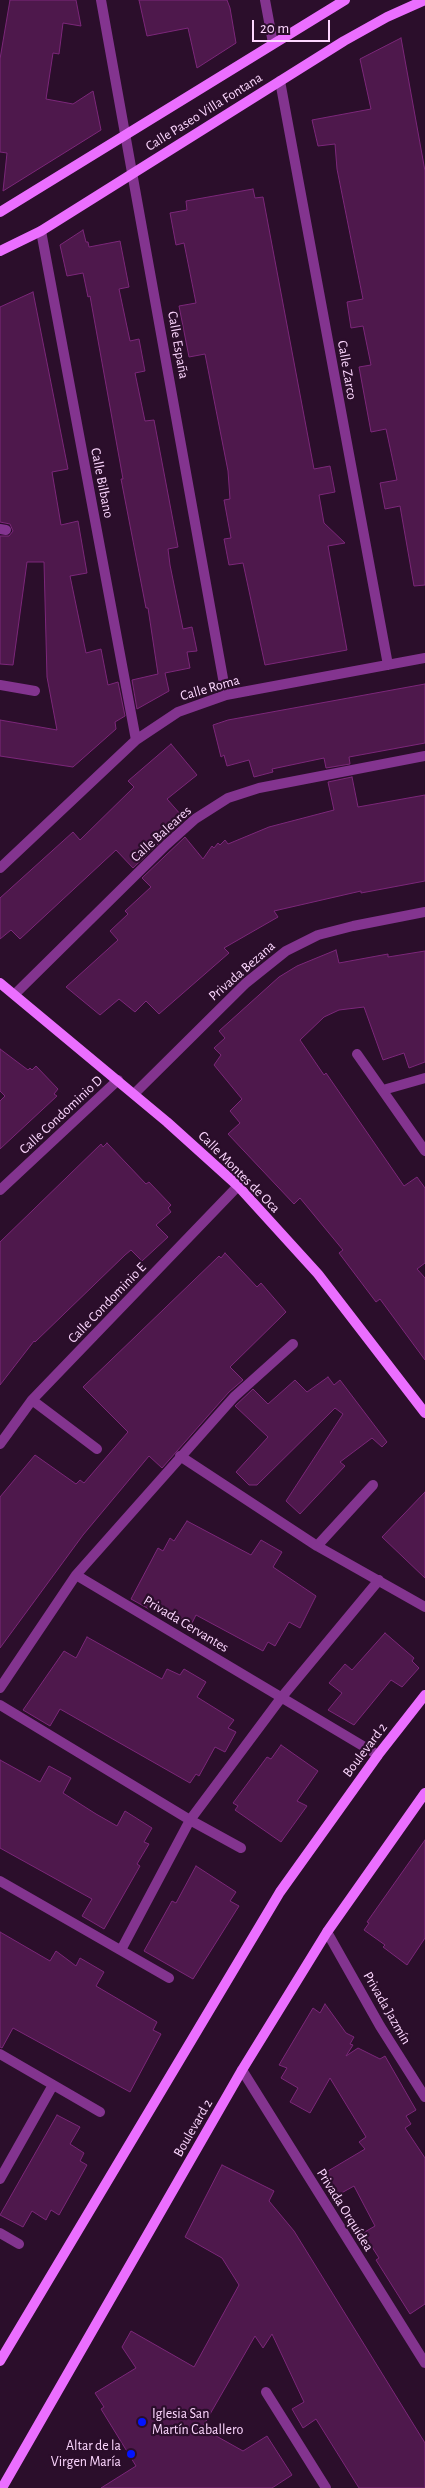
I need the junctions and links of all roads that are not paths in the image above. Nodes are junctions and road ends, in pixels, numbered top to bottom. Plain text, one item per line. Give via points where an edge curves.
1 (101, 0) edge
2 (266, 0) edge
3 (345, 0) edge
4 (425, 0) edge
5 (273, 42) junction
6 (280, 81) junction
7 (126, 135) junction
8 (132, 173) junction
9 (0, 212) edge
10 (41, 231) junction
11 (0, 251) edge
12 (425, 658) edge
13 (388, 665) junction
14 (0, 685) edge
15 (36, 691) dead end
16 (226, 695) junction
17 (136, 740) junction
18 (425, 756) edge
19 (0, 868) edge
20 (425, 912) edge
21 (0, 983) edge
22 (15, 994) junction
23 (357, 1054) dead end
24 (425, 1078) edge
25 (118, 1080) junction
26 (383, 1090) junction
27 (134, 1094) junction
28 (425, 1151) edge
29 (238, 1186) junction
30 (0, 1190) edge
31 (293, 1344) dead end
32 (32, 1400) junction
33 (425, 1413) edge
34 (0, 1444) edge
35 (97, 1448) dead end
36 (180, 1456) junction
37 (373, 1485) dead end
38 (318, 1546) junction
39 (76, 1575) junction
40 (379, 1580) junction
41 (425, 1607) edge
42 (0, 1688) edge
43 (425, 1695) edge
44 (281, 1698) junction
45 (0, 1705) edge
46 (378, 1755) junction
47 (424, 1799) edge
48 (190, 1820) junction
49 (241, 1848) dead end
50 (0, 1881) edge
51 (327, 1932) junction
52 (121, 1950) junction
53 (168, 1978) dead end
54 (0, 2054) edge
55 (242, 2070) junction
56 (53, 2085) junction
57 (425, 2097) edge
58 (100, 2112) dead end
59 (0, 2179) edge
60 (0, 2233) edge
61 (19, 2244) dead end
62 (0, 2361) edge
63 (425, 2363) edge
64 (266, 2392) dead end
65 (2, 2488) edge
66 (326, 2488) edge

1 - 7 street, Calle España
2 - 5 street
3 - 5 main road, Calle Paseo Villa Fontana
4 - 6 main road, Calle Paseo Villa Fontana via 387,17
5 - 7 main road, Calle Paseo Villa Fontana
6 - 8 main road, Calle Paseo Villa Fontana
6 - 13 street, Calle Zarco
7 - 8 street, Calle España
7 - 9 main road, Calle Paseo Villa Fontana
8 - 10 main road, Calle Paseo Villa Fontana
8 - 16 street, Calle España
10 - 11 main road, Calle Paseo Villa Fontana
10 - 17 street, Calle Bilbano
12 - 13 street, Calle Roma
13 - 16 street, Calle Roma
14 - 15 street
16 - 17 street, Calle Roma via 178,712
17 - 19 street, Calle Roma
18 - 22 street, Calle Baleares via 259,788 228,798 195,819 166,845
20 - 27 street, Privada Bezana via 318,935 286,951 246,983
21 - 22 main road, Calle Montes de Oca
22 - 25 main road, Calle Montes de Oca
23 - 26 street
24 - 26 street
25 - 27 main road, Calle Montes de Oca
25 - 30 street, Calle Condominio D
26 - 28 street
27 - 29 main road, Calle Montes de Oca
29 - 32 street, Calle Condominio E
29 - 33 main road, Calle Montes de Oca via 318,1274
31 - 36 street via 234,1397
32 - 34 street, Calle Condominio E
32 - 35 street
36 - 38 street
36 - 39 street
37 - 38 street
38 - 40 street
39 - 42 street
39 - 44 street, Privada Cervantes
40 - 41 street
40 - 44 street
43 - 46 main road, Boulevard 2
44 - 46 street, Privada Cervantes
44 - 48 street
45 - 48 street
46 - 62 main road, Boulevard 2 via 280,1892
47 - 51 main road, Boulevard 2
48 - 49 street
48 - 52 street
50 - 52 street
51 - 55 main road, Boulevard 2
51 - 57 street, Privada Jazmín
52 - 53 street
54 - 56 street
55 - 63 street, Privada Orquídea
55 - 65 main road, Boulevard 2
56 - 58 street
56 - 59 street
60 - 61 street
64 - 66 street

